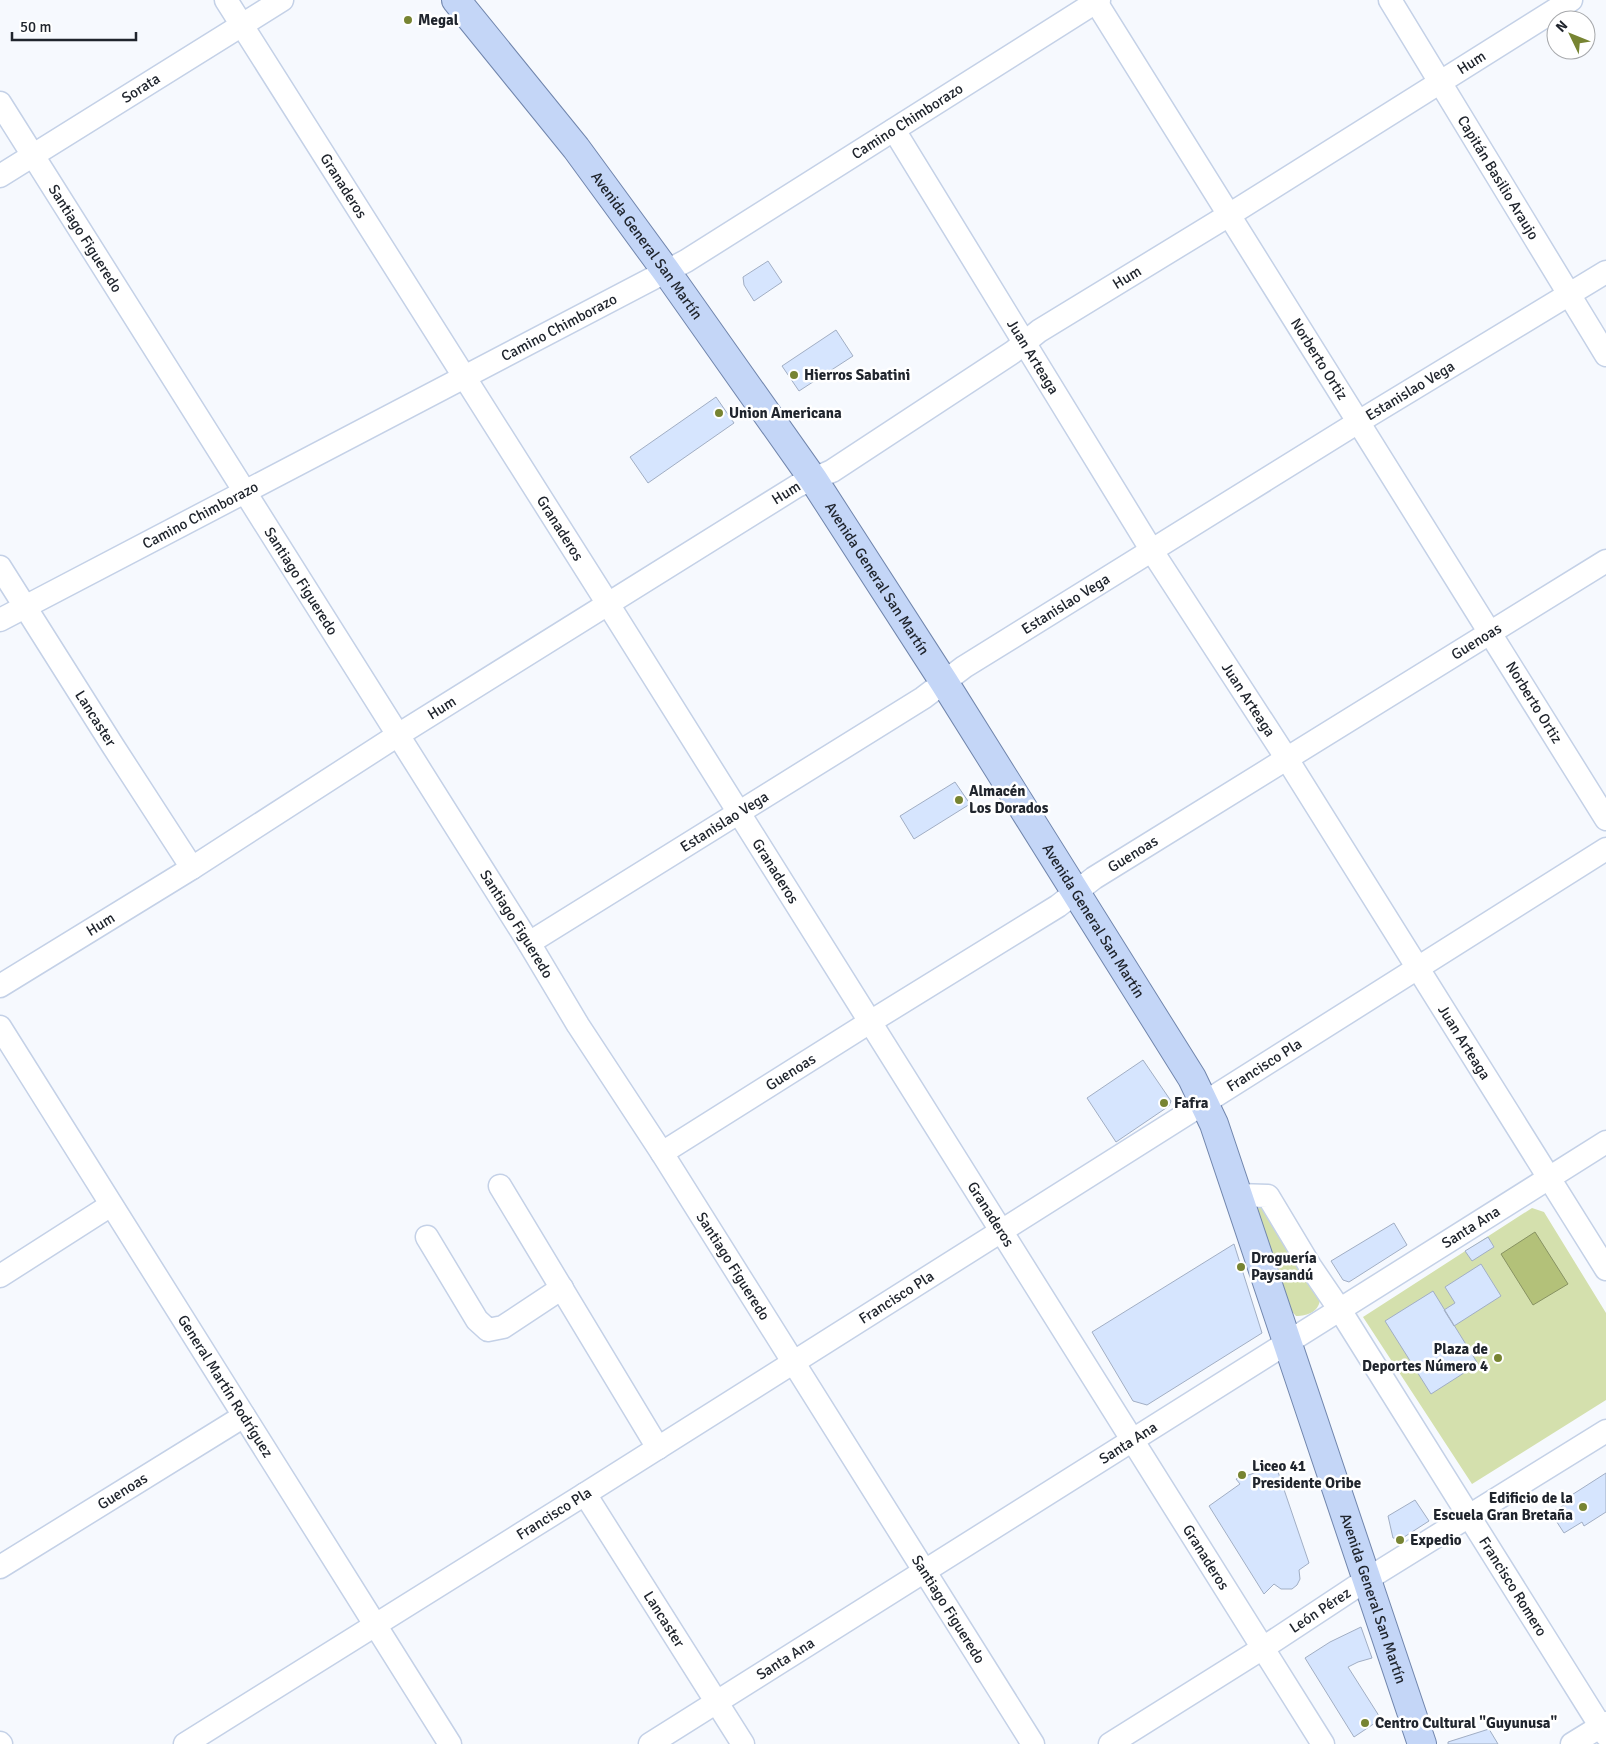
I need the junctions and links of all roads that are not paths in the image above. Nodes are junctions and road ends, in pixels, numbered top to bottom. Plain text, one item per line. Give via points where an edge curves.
1 (226, 0) edge
2 (282, 0) edge
3 (1390, 0) edge
4 (1571, 0) edge
5 (1098, 1) edge
6 (465, 4) edge
7 (242, 25) junction
8 (1440, 83) junction
9 (0, 103) edge
10 (894, 130) junction
11 (33, 156) junction
12 (0, 176) edge
13 (1229, 215) junction
14 (666, 271) junction
15 (1606, 272) edge
16 (1568, 295) junction
17 (1025, 342) junction
18 (1606, 355) edge
19 (464, 377) junction
20 (1360, 422) junction
21 (813, 479) junction
22 (244, 492) junction
23 (1152, 551) junction
24 (1606, 561) edge
25 (0, 567) edge
26 (608, 604) junction
27 (25, 606) junction
28 (0, 620) edge
29 (1492, 632) junction
30 (944, 682) junction
31 (398, 735) junction
32 (1287, 759) junction
33 (738, 812) junction
34 (1606, 819) edge
35 (1606, 849) edge
36 (192, 868) junction
37 (1077, 891) junction
38 (529, 943) junction
39 (1417, 968) junction
40 (0, 986) edge
41 (870, 1022) junction
42 (0, 1027) edge
43 (1204, 1102) junction
44 (1606, 1142) edge
45 (662, 1153) junction
46 (1548, 1178) junction
47 (500, 1186) dead end
48 (1238, 1195) junction
49 (111, 1205) junction
50 (1001, 1232) junction
51 (427, 1236) dead end
52 (1606, 1269) edge
53 (0, 1276) edge
54 (562, 1288) junction
55 (1340, 1310) junction
56 (1287, 1342) junction
57 (793, 1362) junction
58 (244, 1416) junction
59 (1606, 1431) edge
60 (1132, 1441) junction
61 (658, 1448) junction
62 (585, 1494) junction
63 (1468, 1516) junction
64 (0, 1567) edge
65 (924, 1572) junction
66 (1366, 1580) junction
67 (375, 1625) junction
68 (1263, 1648) junction
69 (717, 1702) junction
70 (1604, 1728) edge
71 (185, 1744) edge
72 (450, 1744) edge
73 (650, 1744) edge
74 (743, 1744) edge
75 (1033, 1744) edge
76 (1110, 1744) edge
77 (1322, 1744) edge
78 (1422, 1744) edge
79 (1572, 1744) edge

1 - 7 street, Granaderos
2 - 7 street, Sorata
3 - 8 street, Capitán Basilio Araujo
4 - 8 street, Hum
5 - 10 street, Camino Chimborazo
5 - 13 street, Norberto Ortiz
6 - 14 main road, Avenida General San Martín
7 - 11 street, Sorata
7 - 19 street, Granaderos
8 - 13 street, Hum
8 - 16 street, Capitán Basilio Araujo
9 - 11 street, Santiago Figueredo
10 - 14 street, Camino Chimborazo
10 - 17 street, Juan Arteaga
11 - 12 street, Sorata
11 - 22 street, Santiago Figueredo
13 - 17 street, Hum
13 - 20 street, Norberto Ortiz
14 - 19 street, Camino Chimborazo
14 - 21 main road, Avenida General San Martín
15 - 16 street, Estanislao Vega
16 - 18 street, Capitán Basilio Araujo
16 - 20 street, Estanislao Vega
17 - 21 street, Hum via 832,471
17 - 23 street, Juan Arteaga
19 - 22 street, Camino Chimborazo
19 - 26 street, Granaderos
20 - 23 street, Estanislao Vega
20 - 29 street, Norberto Ortiz
21 - 26 street, Hum
21 - 30 main road, Avenida General San Martín
22 - 27 street, Camino Chimborazo
22 - 31 street, Santiago Figueredo
23 - 30 street, Estanislao Vega
23 - 32 street, Juan Arteaga
24 - 29 street, Guenoas
25 - 27 street, Lancaster
26 - 31 street, Hum
26 - 33 street, Granaderos
27 - 28 street, Camino Chimborazo
27 - 36 street, Lancaster
29 - 32 street, Guenoas
29 - 34 street, Norberto Ortiz
30 - 33 street, Estanislao Vega via 924,698
30 - 37 main road, Avenida General San Martín
31 - 36 street, Hum
31 - 38 street, Santiago Figueredo
32 - 37 street, Guenoas
32 - 39 street, Juan Arteaga
33 - 38 street, Estanislao Vega
33 - 41 street, Granaderos
35 - 39 street, Francisco Pla
36 - 40 street, Hum
37 - 41 street, Guenoas via 1058,906
37 - 43 main road, Avenida General San Martín
38 - 45 street, Santiago Figueredo
39 - 43 street, Francisco Pla
39 - 46 street, Juan Arteaga
41 - 45 street, Guenoas
41 - 50 street, Granaderos
42 - 49 street, General Martín Rodríguez
43 - 48 main road, Avenida General San Martín
43 - 50 street, Francisco Pla
44 - 46 street, Santa Ana
45 - 57 street, Santiago Figueredo
46 - 52 street, Juan Arteaga
46 - 55 street, Santa Ana
47 - 54 street
48 - 55 street via 1268,1196
48 - 56 main road, Avenida General San Martín
49 - 53 street
49 - 58 street, General Martín Rodríguez
50 - 57 street, Francisco Pla
50 - 60 street, Granaderos
51 - 54 street via 477,1320 488,1330 503,1327
54 - 61 street
55 - 56 street, Santa Ana
55 - 63 street, Francisco Romero
56 - 60 street, Santa Ana
56 - 66 main road, Avenida General San Martín
57 - 61 street, Francisco Pla
57 - 65 street, Santiago Figueredo
58 - 64 street, Guenoas
58 - 67 street, General Martín Rodríguez
59 - 63 street, León Pérez
60 - 65 street, Santa Ana
60 - 68 street, Granaderos
61 - 62 street, Francisco Pla
62 - 67 street, Francisco Pla
62 - 69 street, Lancaster
63 - 66 street, León Pérez
63 - 70 street, Francisco Romero
65 - 69 street, Santa Ana
65 - 75 street, Santiago Figueredo
66 - 68 street, León Pérez
66 - 78 main road, Avenida General San Martín
67 - 71 street, Francisco Pla
67 - 72 street, General Martín Rodríguez
68 - 76 street, León Pérez
68 - 77 street, Granaderos
69 - 73 street, Santa Ana
69 - 74 street, Lancaster
70 - 79 street

